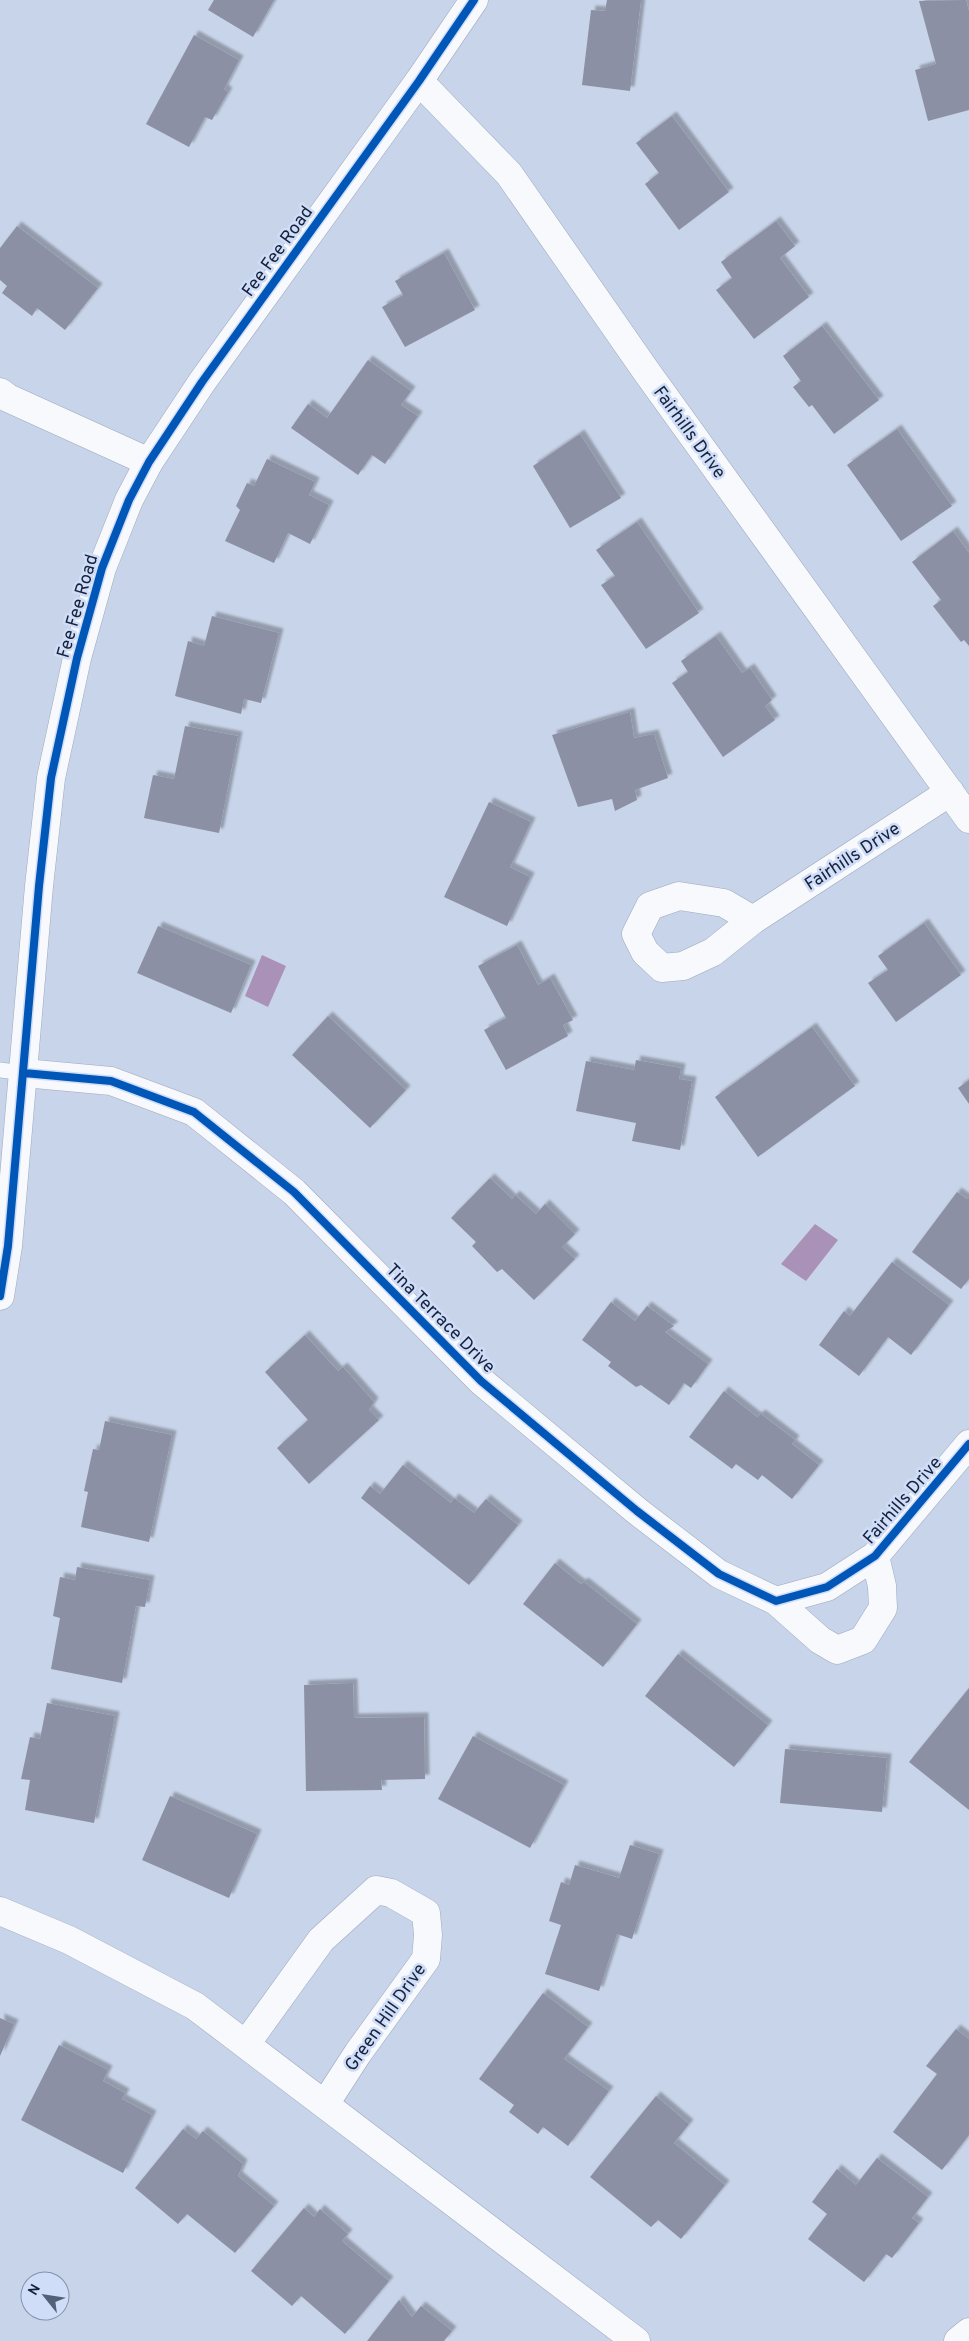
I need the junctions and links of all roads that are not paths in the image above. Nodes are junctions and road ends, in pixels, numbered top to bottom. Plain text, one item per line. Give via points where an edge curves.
1 (474, 0) edge
2 (419, 81) junction
3 (0, 392) edge
4 (149, 462) junction
5 (950, 792) junction
6 (969, 819) edge
7 (753, 920) dead end
8 (12, 1072) edge
9 (0, 1296) edge
10 (969, 1444) edge
11 (875, 1556) junction
12 (776, 1601) junction
13 (0, 1911) edge
14 (246, 2044) junction
15 (325, 2104) junction
16 (969, 2332) edge
17 (636, 2341) edge
18 (958, 2341) edge

1 - 2 street, Fee Fee Road
2 - 4 street, Fee Fee Road via 202,382
2 - 5 street, Fairhills Drive via 509,174 646,371
3 - 4 street
4 - 8 street, Fee Fee Road via 129,500 102,568 77,658 51,778
5 - 6 street, Fairhills Drive
5 - 7 street, Fairhills Drive
8 - 9 street, Fee Fee Road via 8,1246
8 - 12 street, Tina Terrace Drive via 111,1081 194,1112 294,1192 481,1381 632,1507 719,1574
10 - 11 street, Fairhills Drive
11 - 12 street, Fairhills Drive via 828,1587
11 - 12 street, Tina Terrace Drive via 883,1608 863,1640 836,1650
13 - 14 street via 69,1940 195,2006
14 - 15 street
14 - 15 street, Green Hill Drive via 321,1940 376,1890 390,1893 426,1913 426,1960
15 - 17 street
16 - 18 street

